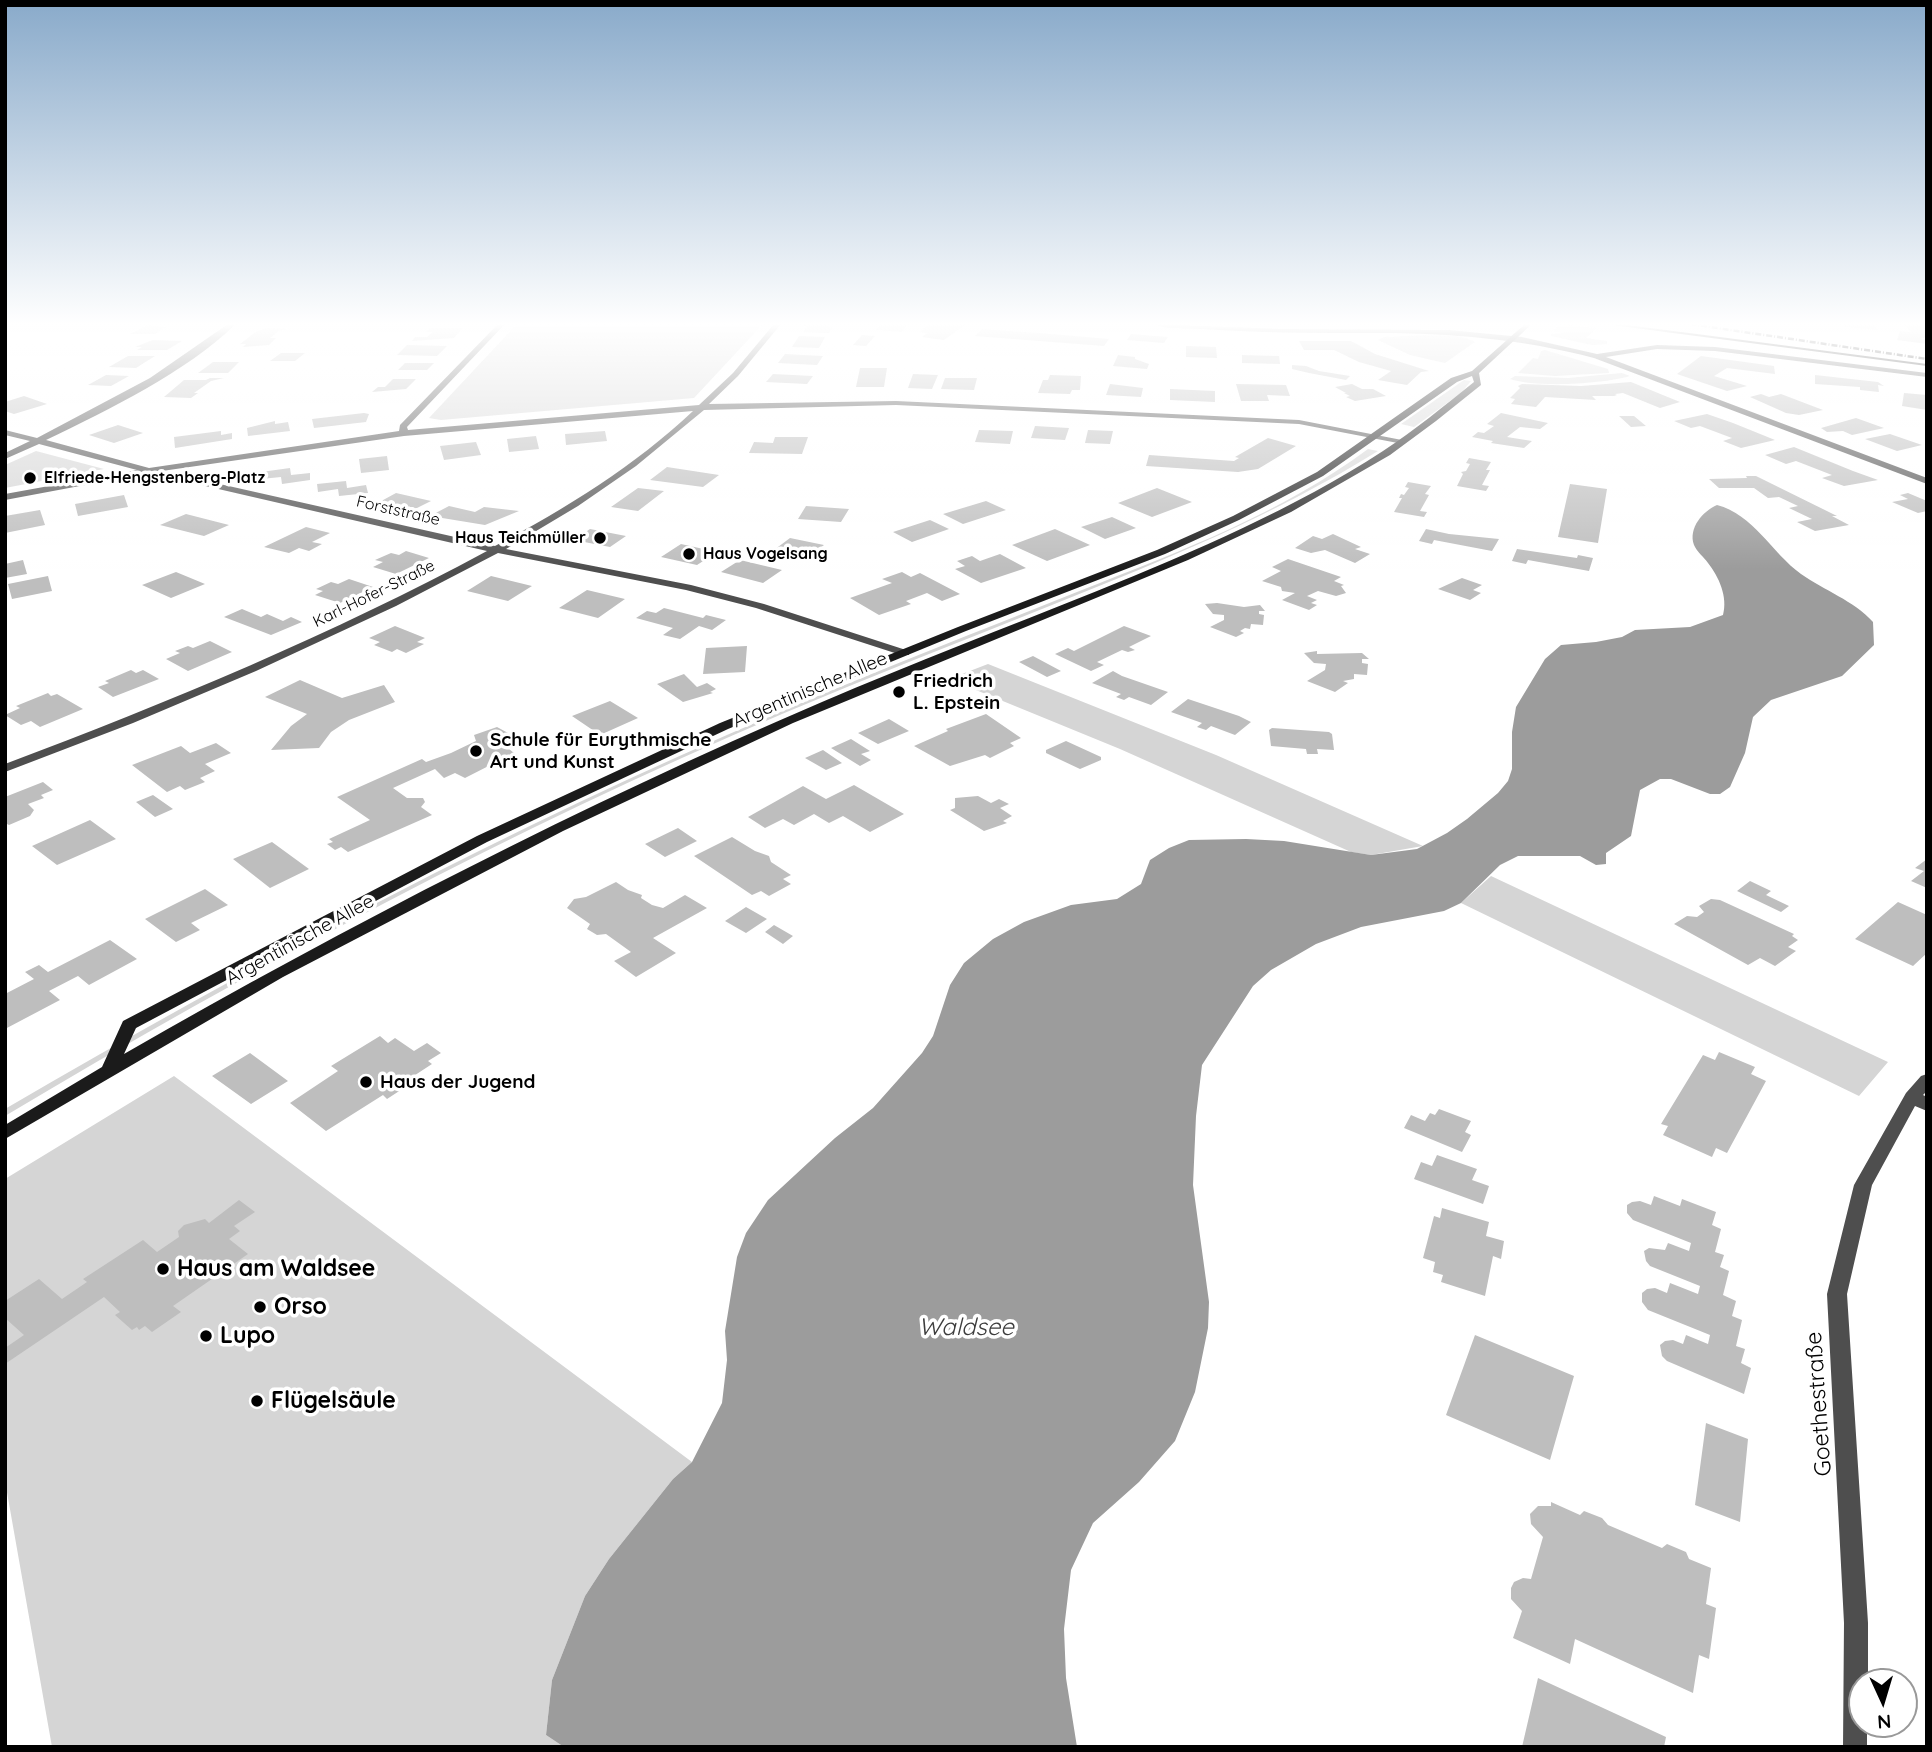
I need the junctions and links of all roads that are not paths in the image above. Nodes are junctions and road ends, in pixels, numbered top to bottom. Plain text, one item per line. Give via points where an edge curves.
1 (102, 406) edge
2 (423, 406) edge
3 (734, 406) edge
4 (963, 406) edge
5 (1419, 406) edge
6 (1453, 406) edge
7 (1728, 406) edge
8 (702, 407) junction
9 (5, 432) edge
10 (404, 433) junction
11 (1378, 436) junction
12 (1403, 441) junction
13 (37, 442) junction
14 (5, 456) edge
15 (146, 471) junction
16 (1927, 481) edge
17 (5, 498) edge
18 (498, 550) junction
19 (905, 653) junction
20 (5, 768) edge
21 (109, 1070) junction
22 (1927, 1080) edge
23 (1919, 1101) edge
24 (5, 1133) edge
25 (1855, 1747) edge

1 - 13 street
2 - 10 street via 404,425
3 - 8 street
4 - 11 street via 1299,422
5 - 11 main road, Argentinische Allee
6 - 12 main road, Argentinische Allee
7 - 16 street
8 - 10 street
8 - 18 street, Karl-Hofer-Straße via 622,471
9 - 13 street, Forststraße
10 - 15 street
11 - 12 street
11 - 19 main road, Argentinische Allee via 1321,474 1236,518
12 - 21 main road, Argentinische Allee via 1343,481 1255,527 748,739 507,854
13 - 14 street
13 - 15 street, Forststraße
15 - 17 street
15 - 18 street, Forststraße
18 - 19 street, Forststraße via 687,587
18 - 20 street, Karl-Hofer-Straße via 249,670
19 - 21 main road, Argentinische Allee via 724,726 482,839 130,1025
21 - 24 main road, Argentinische Allee
22 - 23 street, Goethestraße
23 - 25 street, Goethestraße via 1863,1185 1837,1294 1856,1623

